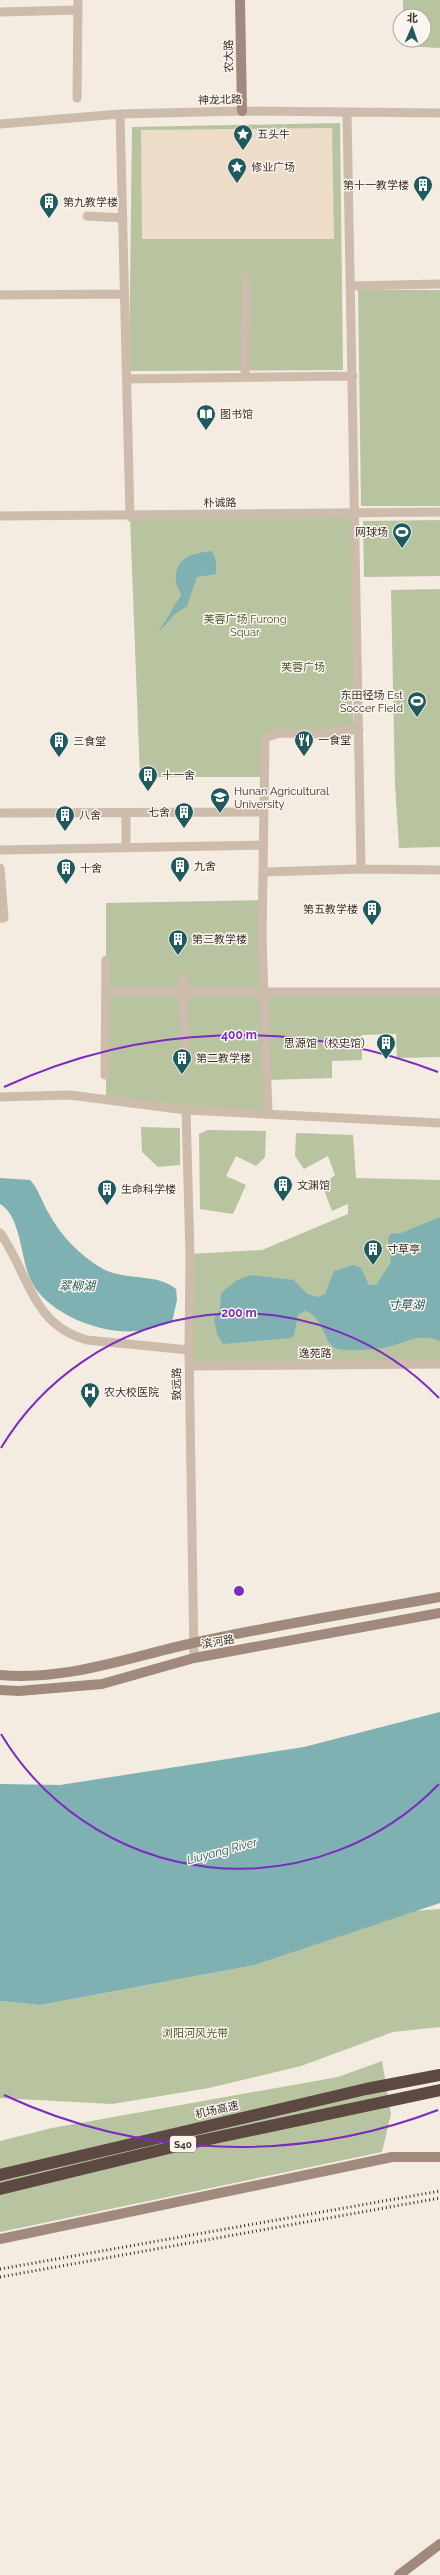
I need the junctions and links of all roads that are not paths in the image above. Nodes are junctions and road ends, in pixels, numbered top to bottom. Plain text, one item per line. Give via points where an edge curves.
1 (78, 0) edge
2 (240, 0) edge
3 (77, 10) junction
4 (0, 12) edge
5 (77, 98) dead end
6 (242, 111) junction
7 (347, 113) junction
8 (440, 113) edge
9 (120, 114) junction
10 (0, 124) edge
11 (87, 216) dead end
12 (123, 218) junction
13 (246, 277) dead end
14 (440, 284) edge
15 (351, 286) junction
16 (123, 294) junction
17 (0, 295) edge
18 (354, 376) junction
19 (245, 377) junction
20 (127, 380) junction
21 (440, 512) edge
22 (356, 513) junction
23 (0, 516) edge
24 (130, 517) junction
25 (359, 729) junction
26 (126, 812) junction
27 (264, 812) junction
28 (0, 813) edge
29 (264, 845) junction
30 (126, 848) junction
31 (0, 850) edge
32 (0, 868) edge
33 (361, 869) junction
34 (440, 870) edge
35 (264, 872) junction
36 (0, 918) edge
37 (106, 960) dead end
38 (183, 977) dead end
39 (264, 990) junction
40 (183, 991) junction
41 (106, 992) junction
42 (440, 992) edge
43 (184, 1062) dead end
44 (105, 1075) dead end
45 (0, 1097) edge
46 (186, 1110) junction
47 (268, 1114) junction
48 (440, 1123) edge
49 (0, 1232) edge
50 (189, 1350) junction
51 (440, 1364) edge
52 (189, 1366) junction
53 (440, 1597) edge
54 (440, 1613) edge
55 (193, 1643) junction
56 (194, 1658) junction
57 (0, 1675) edge
58 (0, 1690) edge
59 (440, 2075) edge
60 (440, 2090) edge
61 (440, 2157) edge
62 (0, 2175) edge
63 (0, 2189) edge
64 (0, 2239) edge
65 (440, 2544) edge
66 (399, 2575) edge

1 - 3 street
2 - 6 main road, 农大路
3 - 4 street
3 - 5 street
6 - 7 street, 神龙北路
6 - 9 street, 神龙北路
7 - 8 street, 神龙北路
7 - 15 street
9 - 10 street, 神龙北路
9 - 12 street
11 - 12 street
12 - 16 street
13 - 19 street
14 - 15 street
15 - 18 street
16 - 17 street
16 - 20 street
18 - 19 street
18 - 22 street
19 - 20 street
20 - 24 street
21 - 22 street, 朴诚路
22 - 24 street, 朴诚路
22 - 25 street
23 - 24 street, 朴诚路
25 - 27 street via 327,734 279,733 265,738
25 - 33 street
26 - 27 street
26 - 28 street
26 - 30 street
27 - 29 street
29 - 30 street
29 - 35 street
30 - 31 street
32 - 36 street via 4,918
33 - 34 street
33 - 35 street
35 - 39 street
37 - 41 street
38 - 40 street
39 - 40 street
39 - 42 street
39 - 47 street
40 - 41 street
40 - 43 street
41 - 44 street
45 - 46 street via 70,1095
46 - 47 street
46 - 50 street, 致远路 via 190,1254
47 - 48 street
49 - 50 street via 32,1296 49,1319 72,1336 87,1340
50 - 52 street, 致远路
51 - 52 street, 逸苑路
52 - 55 street, 致远路
53 - 55 main road, 滨河路
54 - 56 main road, 滨河路
55 - 56 street, 致远路
55 - 57 main road, 滨河路 via 97,1667 18,1677
56 - 58 main road, 滨河路 via 102,1684 19,1691
59 - 62 highway, 机场高速 / S40 via 366,2089
60 - 63 highway, S40 via 181,2145
61 - 64 main road via 392,2157
65 - 66 main road

